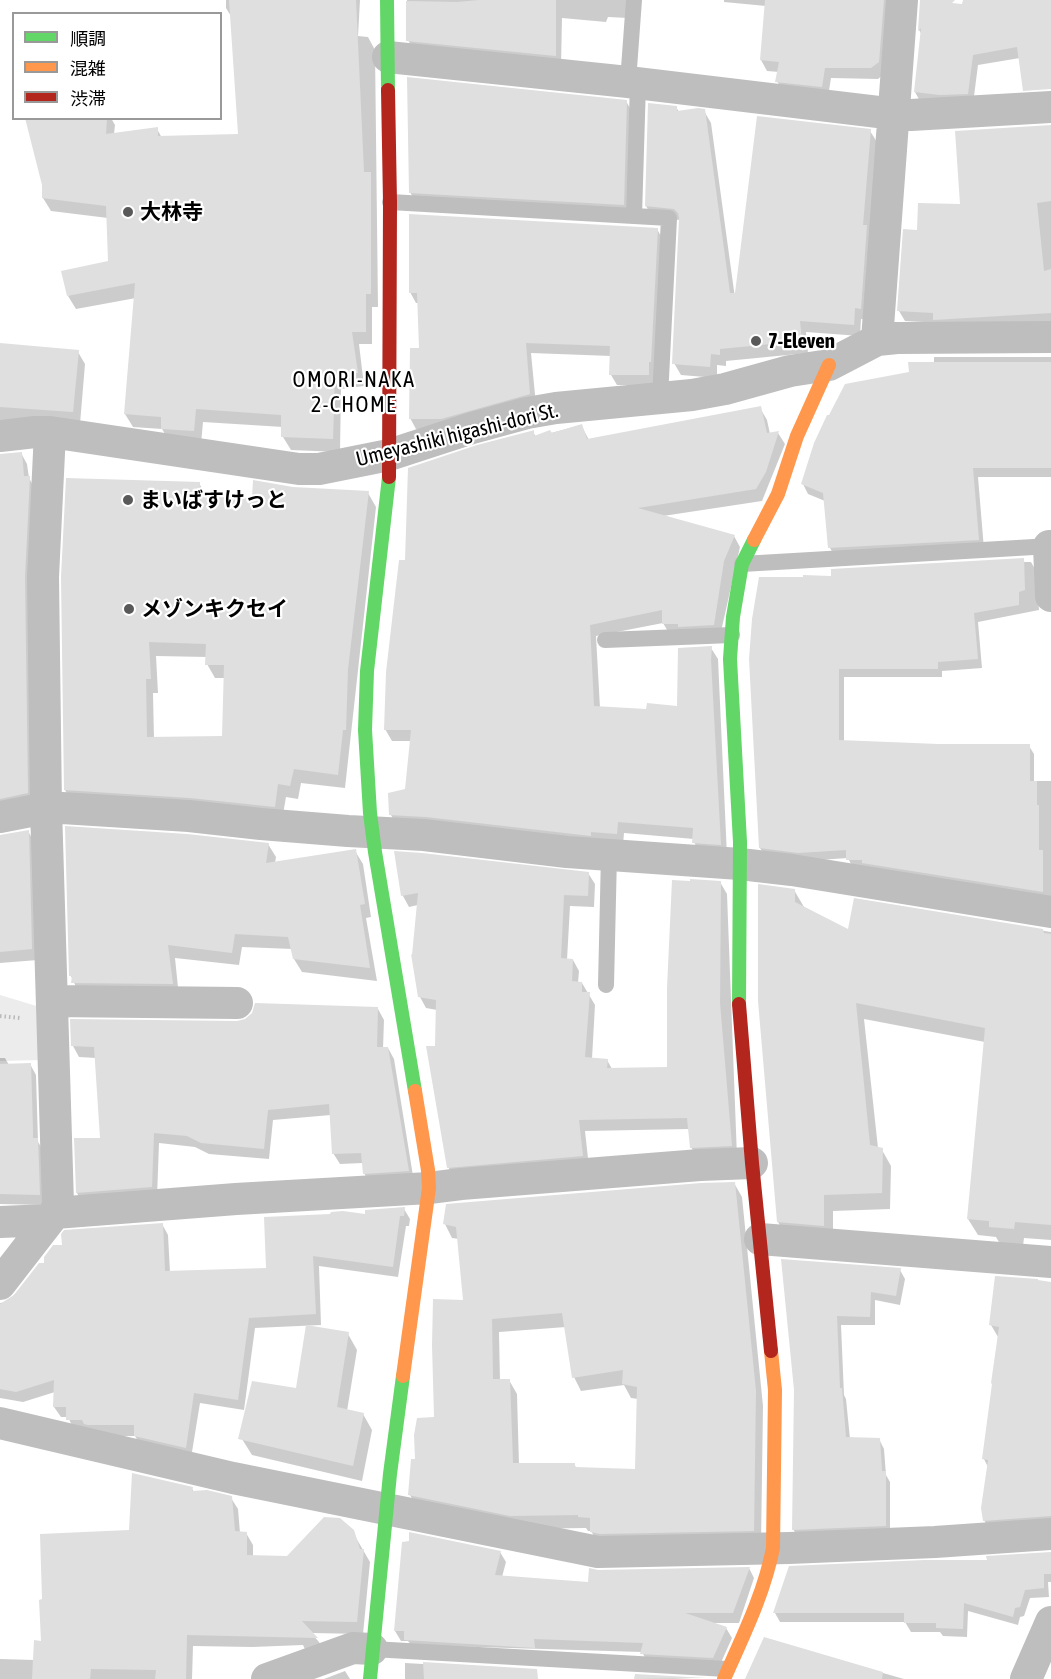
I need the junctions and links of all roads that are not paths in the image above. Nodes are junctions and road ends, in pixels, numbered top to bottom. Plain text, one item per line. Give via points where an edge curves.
1 (387, 0) edge
2 (634, 0) edge
3 (903, 0) edge
4 (388, 57) junction
5 (633, 83) junction
6 (1051, 107) edge
7 (895, 114) junction
8 (390, 202) junction
9 (634, 216) junction
10 (1051, 337) edge
11 (877, 340) junction
12 (829, 365) junction
13 (660, 398) junction
14 (50, 432) junction
15 (0, 436) edge
16 (389, 455) junction
17 (1050, 546) edge
18 (742, 564) junction
19 (1051, 596) edge
20 (732, 635) junction
21 (605, 640) dead end
22 (46, 808) junction
23 (0, 817) edge
24 (372, 833) junction
25 (609, 855) junction
26 (740, 864) junction
27 (1051, 912) edge
28 (606, 985) dead end
29 (52, 1001) junction
30 (237, 1003) dead end
31 (752, 1163) junction
32 (429, 1188) junction
33 (52, 1216) junction
34 (0, 1222) edge
35 (760, 1239) junction
36 (1051, 1262) edge
37 (0, 1284) edge
38 (0, 1423) edge
39 (386, 1509) junction
40 (1051, 1534) edge
41 (773, 1548) junction
42 (1051, 1622) edge
43 (371, 1664) edge
44 (725, 1674) edge
45 (267, 1679) edge
46 (1026, 1679) edge

1 - 4 street
2 - 5 lane
3 - 7 street
4 - 5 street
4 - 8 street
5 - 7 street
5 - 9 lane
6 - 7 street
7 - 11 street
8 - 9 lane
8 - 16 street
9 - 13 lane via 669,218
10 - 11 street, Umeyashiki higashi-dori St.
11 - 12 street, Umeyashiki higashi-dori St.
12 - 13 street, Umeyashiki higashi-dori St. via 725,389
12 - 18 street via 797,436 778,494
13 - 16 street, Umeyashiki higashi-dori St. via 527,413
14 - 15 street, Umeyashiki higashi-dori St.
14 - 16 street, Umeyashiki higashi-dori St. via 299,470 319,470
14 - 22 street via 43,577
16 - 24 street via 367,671 365,730
17 - 18 lane
17 - 19 street
18 - 20 street
20 - 21 lane
20 - 26 street
22 - 23 street
22 - 24 street
22 - 29 street
24 - 25 street
24 - 32 street
25 - 26 street
25 - 28 lane
26 - 27 street
26 - 31 street via 739,1002
29 - 30 street
29 - 33 street via 58,1204
31 - 32 street
31 - 35 street
32 - 33 street via 236,1199
32 - 39 street
33 - 34 street
33 - 37 street
35 - 36 street
35 - 41 street via 775,1390
38 - 39 street via 233,1478
39 - 41 street via 598,1552
39 - 43 street
40 - 41 street
41 - 44 street via 753,1615
42 - 46 street
43 - 44 lane
43 - 45 street via 353,1648

